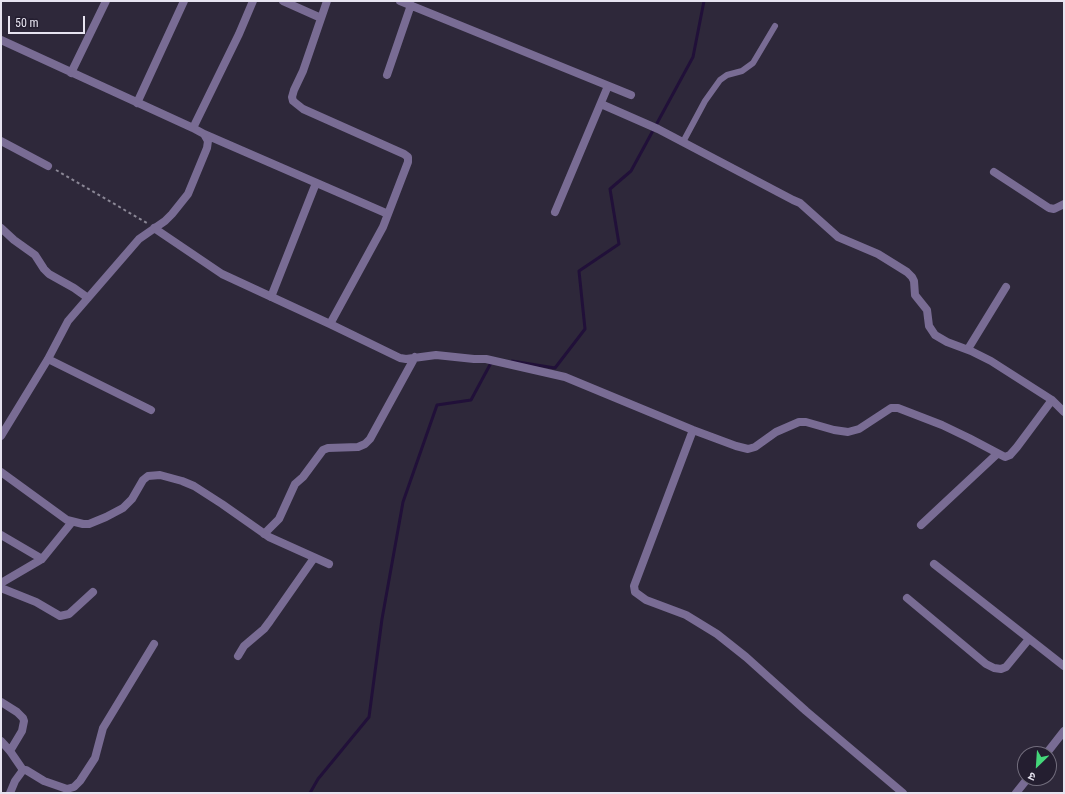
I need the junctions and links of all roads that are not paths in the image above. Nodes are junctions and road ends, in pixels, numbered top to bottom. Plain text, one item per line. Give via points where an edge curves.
1 (106, 1) edge
2 (184, 1) edge
3 (253, 1) edge
4 (283, 1) edge
5 (327, 1) edge
6 (400, 1) edge
7 (411, 5) junction
8 (322, 18) junction
9 (775, 26) dead end
10 (1, 40) edge
11 (71, 73) junction
12 (387, 75) dead end
13 (608, 86) junction
14 (631, 95) dead end
15 (137, 103) junction
16 (600, 104) junction
17 (193, 128) junction
18 (204, 134) junction
19 (1, 142) edge
20 (683, 142) junction
21 (48, 166) road end
22 (994, 172) dead end
23 (316, 183) junction
24 (1064, 204) edge
25 (555, 212) dead end
26 (388, 214) junction
27 (1, 228) edge
28 (154, 228) junction
29 (1006, 287) dead end
30 (271, 297) junction
31 (88, 298) junction
32 (330, 324) junction
33 (968, 349) junction
34 (415, 358) junction
35 (48, 359) junction
36 (1052, 400) junction
37 (150, 410) dead end
38 (1064, 412) edge
39 (693, 430) junction
40 (1, 436) edge
41 (997, 454) junction
42 (1, 472) edge
43 (72, 522) junction
44 (921, 525) dead end
45 (264, 534) junction
46 (1, 535) edge
47 (314, 558) junction
48 (42, 559) junction
49 (329, 564) dead end
50 (934, 564) dead end
51 (1, 583) edge
52 (1, 588) edge
53 (93, 592) dead end
54 (907, 598) dead end
55 (1029, 639) junction
56 (154, 644) dead end
57 (238, 656) dead end
58 (1064, 666) edge
59 (1, 702) edge
60 (1064, 731) edge
61 (1, 742) edge
62 (1052, 746) edge
63 (10, 751) junction
64 (23, 770) junction
65 (10, 793) edge
66 (903, 793) edge

1 - 11 street
2 - 15 street
3 - 17 street
4 - 8 street
5 - 8 street
6 - 7 street
7 - 12 street
7 - 13 street
8 - 26 street via 294,90 293,101 303,109 408,157
9 - 20 lane via 753,63 742,71 720,80 705,101
10 - 11 street
11 - 15 street
13 - 14 street
13 - 16 street
15 - 17 street
16 - 20 street
16 - 25 street
17 - 18 street
18 - 23 street
18 - 28 street via 208,141 207,148 188,194 172,214
19 - 21 street
20 - 33 street via 794,200 838,237 878,254 907,272 914,281 915,295 927,310 931,330 940,338
22 - 24 street via 1049,208 1054,209
23 - 26 street
23 - 30 street
26 - 32 street
27 - 31 street via 35,255 49,274
28 - 30 street via 222,274
28 - 31 street via 139,239
29 - 33 street
30 - 32 street
31 - 35 street via 68,321
32 - 34 street via 400,358
33 - 36 street
34 - 39 street via 436,355 486,359 565,377
34 - 45 street via 370,439 358,447 323,450 295,484 279,519
35 - 37 street
35 - 40 street
36 - 38 street
36 - 41 street via 1010,455 1005,457
39 - 41 street via 748,449 799,422 848,432 859,429 892,408 898,408 969,438
39 - 66 street via 634,586 635,592 646,600 686,615 717,634
41 - 44 street
42 - 43 street
43 - 45 street via 89,524 106,517 128,504 148,476 160,475 194,486
43 - 48 street
45 - 47 street
46 - 48 street
47 - 49 street
47 - 57 street via 264,629 244,646
48 - 51 street
50 - 55 street
52 - 53 street via 36,602 60,616 69,614
54 - 55 street via 994,668 1006,667
55 - 58 street
56 - 64 street via 103,728 95,758 74,787 62,788
59 - 63 street via 17,712 24,721 22,731
60 - 62 street
61 - 63 street
63 - 64 street
64 - 65 street

